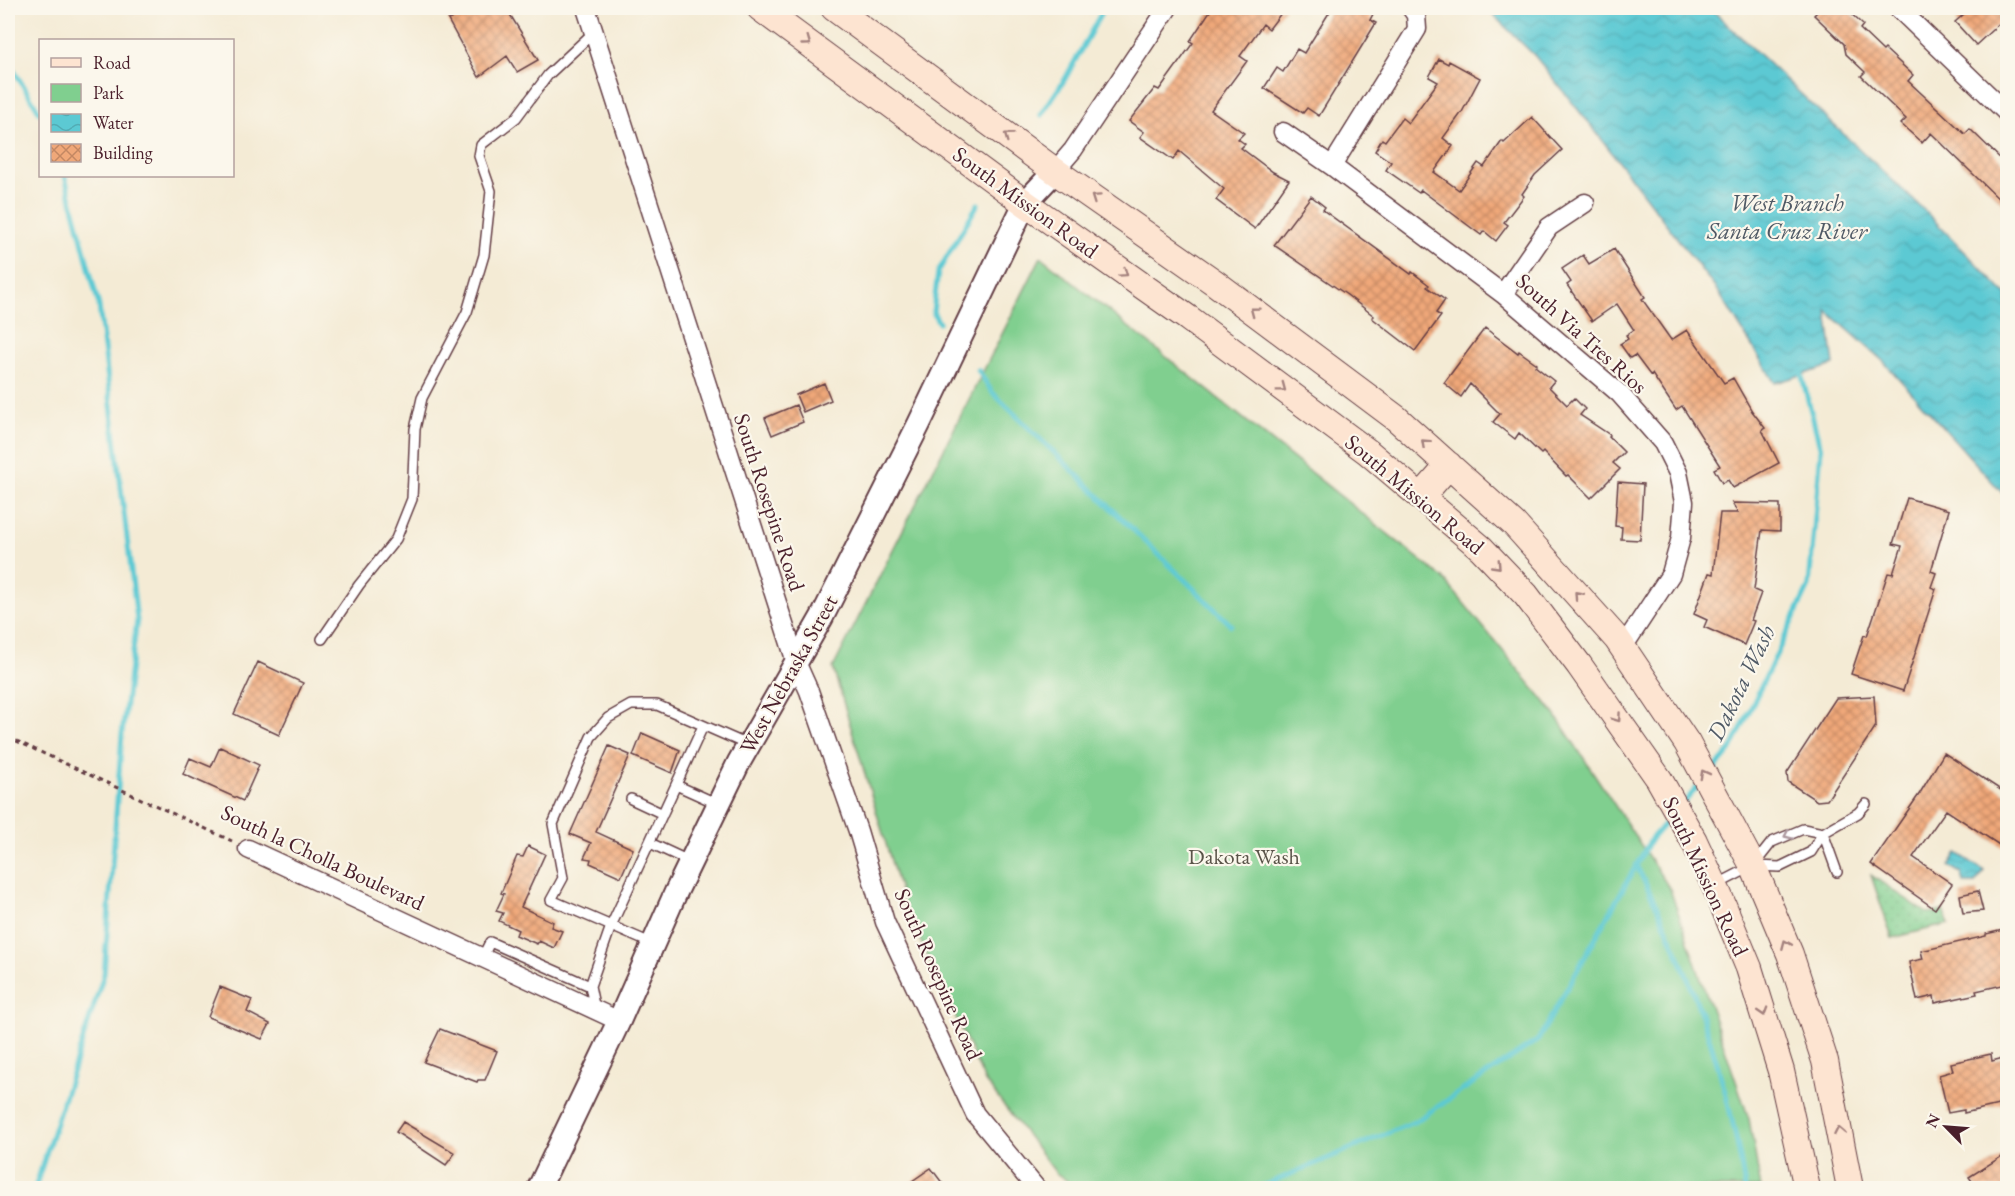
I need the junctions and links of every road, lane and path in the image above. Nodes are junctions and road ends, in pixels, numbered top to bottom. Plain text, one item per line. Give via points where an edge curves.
1 (586, 8) edge
2 (760, 8) edge
3 (834, 8) edge
4 (1168, 8) edge
5 (1411, 8) edge
6 (1906, 10) edge
7 (594, 32) junction
8 (2007, 114) edge
9 (1282, 132) dead end
10 (1332, 166) junction
11 (1055, 171) junction
12 (1025, 203) junction
13 (1585, 203) dead end
14 (1503, 294) junction
15 (1449, 465) junction
16 (1421, 497) junction
17 (322, 639) dead end
18 (1623, 647) junction
19 (796, 662) junction
20 (703, 726) junction
21 (8, 737) edge
22 (748, 745) junction
23 (676, 785) junction
24 (631, 799) dead end
25 (718, 804) junction
26 (1866, 804) dead end
27 (663, 814) junction
28 (1824, 833) junction
29 (650, 843) junction
30 (248, 849) joint
31 (691, 862) junction
32 (1753, 866) junction
33 (1836, 869) dead end
34 (1715, 886) junction
35 (612, 926) junction
36 (653, 945) junction
37 (482, 958) junction
38 (590, 986) junction
39 (595, 1010) junction
40 (619, 1021) junction
41 (539, 1188) edge
42 (1036, 1188) edge
43 (1807, 1188) edge
44 (1850, 1188) edge

1 - 7 street, South Rosepine Road
2 -> 12 main road, South Mission Road
11 -> 3 main road, South Mission Road
4 - 11 street
5 - 10 street via 1417,29
6 - 8 street
7 - 17 lane via 548,75 516,118 481,145 478,156 491,191 484,255 467,312 422,398 415,429 412,499 396,538
7 - 19 street, South Rosepine Road
9 - 10 street, South Via Tres Rios
10 - 14 street, South Via Tres Rios
11 - 12 street, West Nebraska Street
15 -> 11 main road, South Mission Road via 1396,418 1214,282
12 -> 16 main road, South Mission Road via 1188,318 1368,452
12 - 19 street, West Nebraska Street via 919,424
13 - 14 street via 1549,227
14 - 18 street, South Via Tres Rios via 1620,394 1663,443 1678,473 1684,502 1681,538 1671,574
15 - 16 main road
18 -> 15 main road, South Mission Road via 1514,524
16 -> 34 main road, South Mission Road via 1481,548 1526,595 1579,665 1659,779
32 -> 18 main road, South Mission Road via 1688,742
19 - 22 street, West Nebraska Street
19 - 42 street, South Rosepine Road via 858,831 885,922 975,1114
20 - 22 lane
20 - 23 lane
20 - 35 lane via 657,705 631,705 608,718 591,737 553,824 563,878 551,900
21 - 30 path, South la Cholla Boulevard
22 - 25 street, West Nebraska Street
23 - 25 lane
23 - 27 lane
24 - 27 lane
25 - 31 street, West Nebraska Street
26 - 28 lane
27 - 29 lane
28 - 32 lane via 1811,852 1780,867
28 -> 32 lane via 1803,829 1773,842
28 - 33 lane
29 - 31 lane
29 - 35 lane
30 - 37 street, South la Cholla Boulevard
31 - 36 street, West Nebraska Street
32 - 34 lane
44 -> 32 main road, South Mission Road via 1825,1060 1790,954
34 -> 43 main road, South Mission Road via 1749,968 1774,1048
35 - 36 lane
35 - 38 lane
36 - 40 street, West Nebraska Street
37 - 38 lane via 490,942
37 - 39 street, South la Cholla Boulevard
38 - 39 lane
39 - 40 street, South la Cholla Boulevard
40 - 41 street, West Nebraska Street

